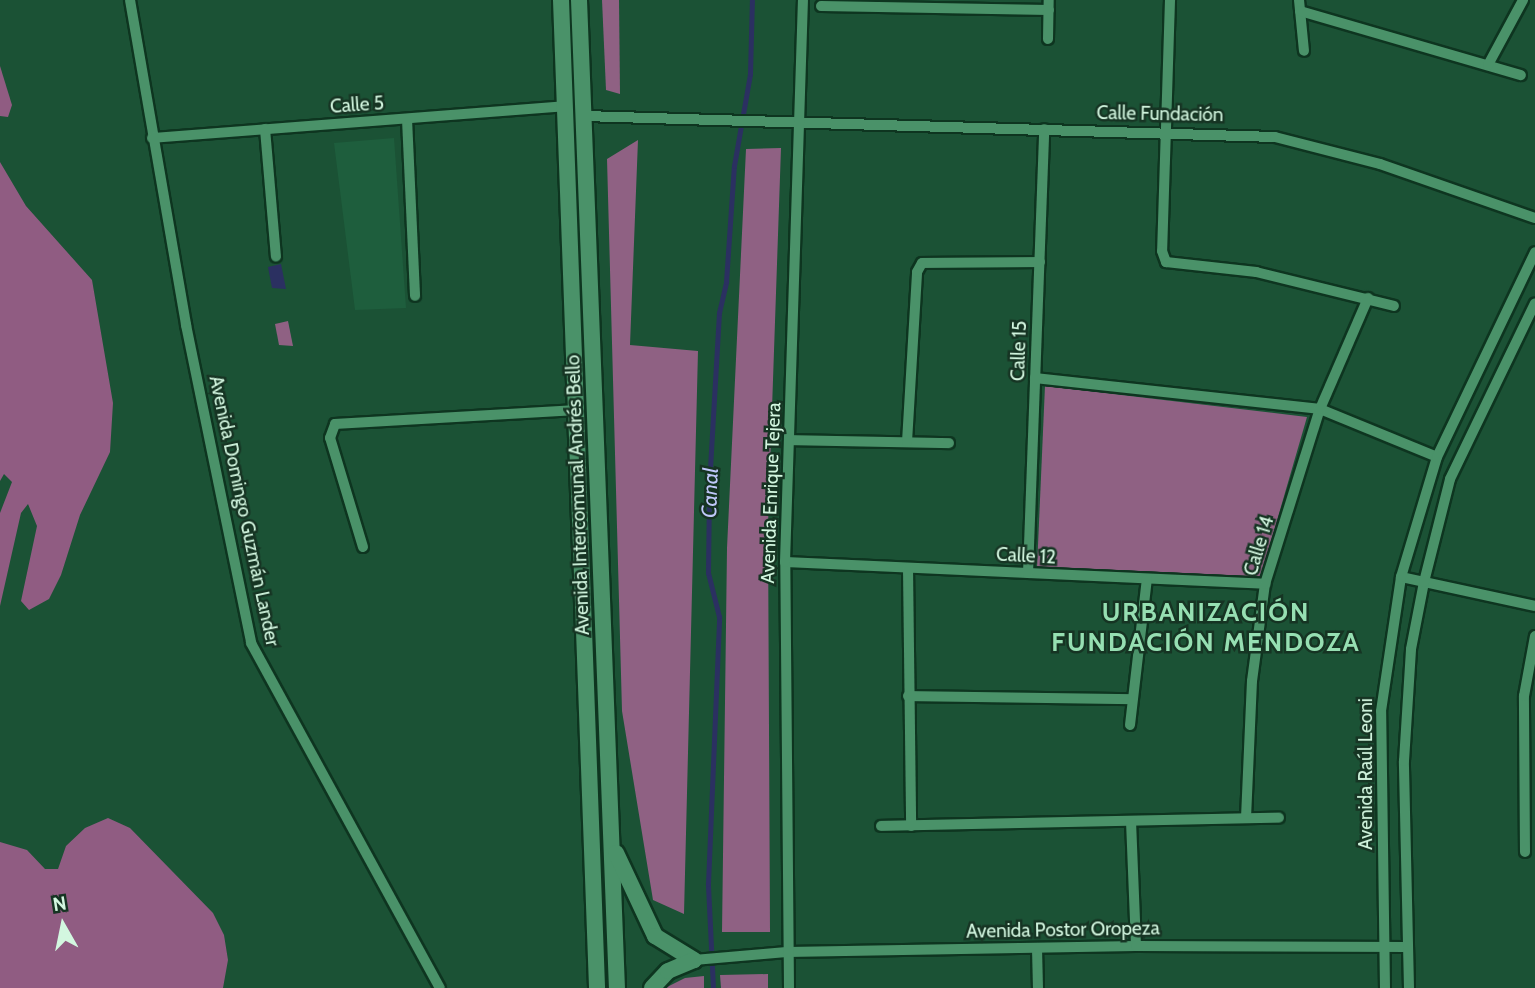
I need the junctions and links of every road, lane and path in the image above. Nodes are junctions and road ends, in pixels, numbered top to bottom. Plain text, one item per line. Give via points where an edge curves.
1 (130, 0) edge
2 (561, 0) edge
3 (579, 0) edge
4 (803, 0) edge
5 (1170, 0) edge
6 (1523, 0) edge
7 (1049, 5) edge
8 (1299, 5) edge
9 (821, 6) dead end
10 (1048, 39) dead end
11 (1304, 51) dead end
12 (1488, 65) junction
13 (1521, 75) dead end
14 (566, 106) junction
15 (584, 116) junction
16 (407, 118) junction
17 (801, 122) junction
18 (265, 129) junction
19 (1044, 129) junction
20 (1168, 134) junction
21 (152, 138) junction
22 (1535, 218) edge
23 (1535, 252) edge
24 (276, 257) dead end
25 (1040, 262) junction
26 (415, 296) dead end
27 (1368, 298) junction
28 (1535, 303) edge
29 (1394, 306) dead end
30 (1035, 378) junction
31 (1320, 409) junction
32 (577, 410) junction
33 (789, 440) junction
34 (907, 442) junction
35 (949, 443) dead end
36 (1437, 457) junction
37 (363, 547) dead end
38 (785, 562) junction
39 (908, 568) junction
40 (1028, 573) junction
41 (1401, 577) junction
42 (1147, 579) junction
43 (1423, 582) junction
44 (1265, 584) junction
45 (1535, 606) edge
46 (1535, 636) edge
47 (908, 696) junction
48 (1529, 696) edge
49 (1131, 699) junction
50 (1130, 725) dead end
51 (1247, 818) junction
52 (1279, 818) dead end
53 (1131, 821) junction
54 (1530, 825) edge
55 (911, 826) junction
56 (881, 827) dead end
57 (612, 840) junction
58 (1525, 852) dead end
59 (1136, 946) junction
60 (1408, 947) junction
61 (1037, 948) junction
62 (1386, 948) junction
63 (787, 952) junction
64 (694, 960) junction
65 (440, 988) edge
66 (597, 988) edge
67 (617, 988) edge
68 (652, 988) edge
69 (789, 988) edge
70 (1038, 988) edge
71 (1385, 988) edge
72 (1409, 988) edge

1 - 21 street, Avenida Domingo Guzmán Lander
2 - 14 main road, Avenida Intercomunal Andrés Bello
3 - 15 main road, Avenida Intercomunal Andrés Bello
4 - 17 street, Avenida Enrique Tejera
5 - 20 street
6 - 12 street
7 - 9 street
7 - 10 street
8 - 11 street
8 - 12 street
12 - 13 street
14 - 16 street, Calle 5
14 - 32 main road, Avenida Intercomunal Andrés Bello
15 - 17 street, Calle Fundación
15 - 57 main road, Avenida Intercomunal Andrés Bello
16 - 18 street, Calle 5
16 - 26 street
17 - 19 street, Calle Fundación
17 - 33 street, Avenida Enrique Tejera
18 - 21 street, Calle 5
18 - 24 street
19 - 20 street, Calle Fundación
19 - 25 street, Calle 15
20 - 22 street, Calle Fundación via 1275,137 1380,164
20 - 27 street via 1162,251 1166,262 1256,272
21 - 65 street, Avenida Domingo Guzmán Lander via 251,643
23 - 36 street, Avenida Raúl Leoni
25 - 30 street, Calle 15
25 - 34 street via 922,263 917,272
27 - 29 street
27 - 31 street, Calle 14
28 - 43 street, Avenida Raúl Leoni via 1451,479
30 - 31 street
30 - 40 street, Calle 15
31 - 36 street
31 - 44 street, Calle 14
32 - 37 street via 335,425 330,438
32 - 66 main road, Avenida Intercomunal Andrés Bello
33 - 34 street
33 - 38 street, Avenida Enrique Tejera
34 - 35 street
36 - 41 street, Avenida Raúl Leoni
38 - 39 street, Calle 12
38 - 63 street, Avenida Enrique Tejera
39 - 40 street, Calle 12
39 - 47 street
40 - 42 street, Calle 12
41 - 43 street
41 - 62 street, Avenida Raúl Leoni via 1381,711
42 - 44 street, Calle 12
42 - 49 street
43 - 45 street
43 - 60 street, Avenida Raúl Leoni via 1411,649 1404,761
44 - 51 street, Calle 14 via 1252,681
46 - 48 street
47 - 49 street
47 - 55 street
48 - 54 street
49 - 50 street
51 - 52 street
51 - 53 street
53 - 55 street
53 - 59 street
54 - 58 street
55 - 56 street
57 - 64 main road via 655,936
57 - 67 main road, Avenida Intercomunal Andrés Bello
59 - 61 street, Avenida Postor Oropeza
59 - 62 street, Avenida Postor Oropeza
60 - 62 street, Avenida Postor Oropeza
60 - 72 street, Avenida Raúl Leoni
61 - 63 street, Avenida Postor Oropeza
61 - 70 street
62 - 71 street, Avenida Raúl Leoni
63 - 64 street, Avenida Postor Oropeza
63 - 69 street, Avenida Enrique Tejera
64 - 68 main road via 668,971

